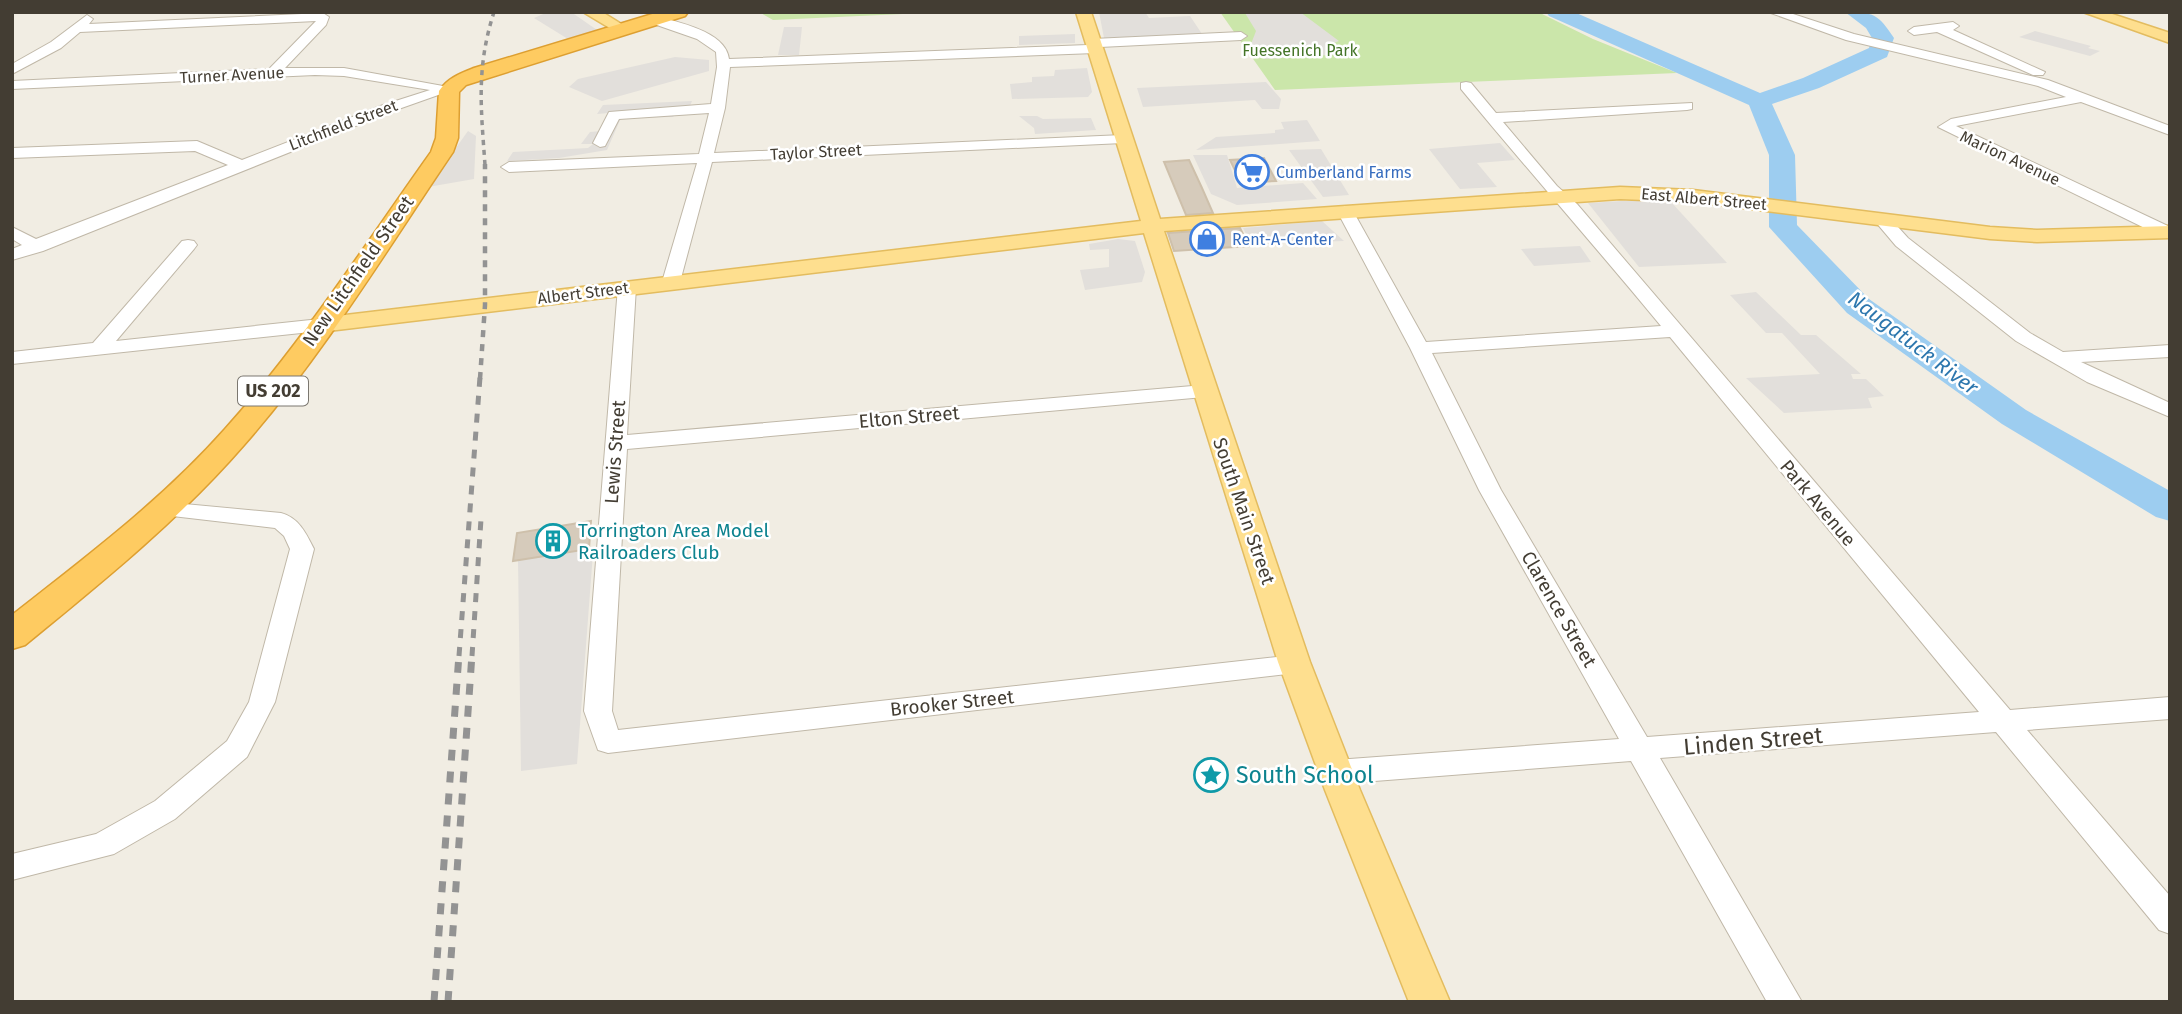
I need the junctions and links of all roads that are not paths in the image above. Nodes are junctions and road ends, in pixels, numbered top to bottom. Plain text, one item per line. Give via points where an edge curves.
1 (96, 12) edge
2 (590, 12) edge
3 (679, 12) edge
4 (1083, 12) edge
5 (1774, 12) edge
6 (2090, 12) edge
7 (655, 20) junction
8 (1956, 26) dead end
9 (75, 28) junction
10 (1939, 28) junction
11 (623, 30) junction
12 (1914, 31) dead end
13 (1241, 36) dead end
14 (2170, 38) edge
15 (1094, 46) junction
16 (725, 63) junction
17 (12, 70) edge
18 (272, 74) junction
19 (2043, 83) junction
20 (12, 85) edge
21 (1466, 86) dead end
22 (451, 88) junction
23 (2084, 97) junction
24 (1687, 106) dead end
25 (718, 108) junction
26 (1493, 118) junction
27 (2170, 131) edge
28 (1123, 139) junction
29 (600, 143) dead end
30 (15, 155) edge
31 (705, 157) junction
32 (241, 164) junction
33 (509, 167) dead end
34 (1559, 197) junction
35 (1345, 211) junction
36 (1882, 220) junction
37 (1153, 226) junction
38 (12, 232) edge
39 (2168, 232) edge
40 (188, 245) dead end
41 (37, 247) junction
42 (12, 256) edge
43 (671, 282) junction
44 (627, 287) junction
45 (320, 325) junction
46 (1675, 331) junction
47 (1420, 348) junction
48 (99, 349) junction
49 (2170, 351) edge
50 (12, 358) edge
51 (2057, 358) junction
52 (1204, 391) junction
53 (2170, 411) edge
54 (615, 443) junction
55 (163, 509) junction
56 (12, 635) edge
57 (1295, 665) junction
58 (2170, 708) edge
59 (2000, 720) junction
60 (608, 742) joint
61 (1640, 750) junction
62 (1336, 772) junction
63 (12, 867) edge
64 (2170, 920) edge
65 (1430, 1002) edge
66 (1785, 1002) edge

1 - 9 street
2 - 11 main road
3 - 7 highway, Litchfield Street
4 - 15 main road, South Main Street
5 - 19 street via 1850,37
6 - 14 main road
7 - 11 highway, Litchfield Street
7 - 16 street via 717,46
8 - 10 street
9 - 17 street via 56,45
9 - 18 street via 323,17
10 - 12 street
10 - 19 street via 2048,76
11 - 22 highway, Litchfield Street via 481,72
13 - 15 street
15 - 16 street
15 - 28 main road, South Main Street
16 - 25 street
18 - 20 street, Turner Avenue
18 - 22 street, Turner Avenue via 344,72
19 - 23 street
21 - 26 street, Park Avenue
22 - 32 street, Litchfield Street
22 - 45 highway, New Litchfield Street / US 202 via 442,152
23 - 27 street
23 - 39 street, Marion Avenue via 1945,127
24 - 26 street
25 - 29 street via 614,115
25 - 31 street
26 - 34 street, Park Avenue
28 - 31 street, Taylor Street
28 - 37 main road, South Main Street
30 - 32 street via 197,146
31 - 33 street, Taylor Street
31 - 43 street
32 - 41 street, Litchfield Street
34 - 35 main road, East Albert Street
34 - 36 main road, East Albert Street via 1693,196
34 - 46 street, Park Avenue
35 - 37 main road, East Albert Street
35 - 47 street, Clarence Street
36 - 39 main road, East Albert Street via 2037,236
36 - 51 street via 1902,242 1988,311
37 - 43 main road, Albert Street
37 - 52 main road, South Main Street
38 - 41 street
40 - 48 street
41 - 42 street, Litchfield Street
43 - 44 main road, Albert Street
44 - 45 main road, Albert Street
44 - 54 street, Lewis Street
45 - 48 street, Albert Street
45 - 55 highway, New Litchfield Street / US 202 via 234,438
46 - 47 street
46 - 59 street, Park Avenue
47 - 61 street, Clarence Street via 1490,490
48 - 50 street, Albert Street
49 - 51 street
51 - 53 street
52 - 54 street, Elton Street
52 - 57 main road, South Main Street
54 - 60 street, Lewis Street via 598,711
55 - 56 highway, New Litchfield Street / US 202
55 - 63 street via 281,521 294,532 302,549 262,702 237,749 165,810 103,845
57 - 60 street, Brooker Street
57 - 62 main road, South Main Street
58 - 59 street, Linden Street
59 - 61 street, Linden Street
59 - 64 street, Park Avenue
61 - 62 street, Linden Street
61 - 66 street, Clarence Street
62 - 65 main road, South Main Street

